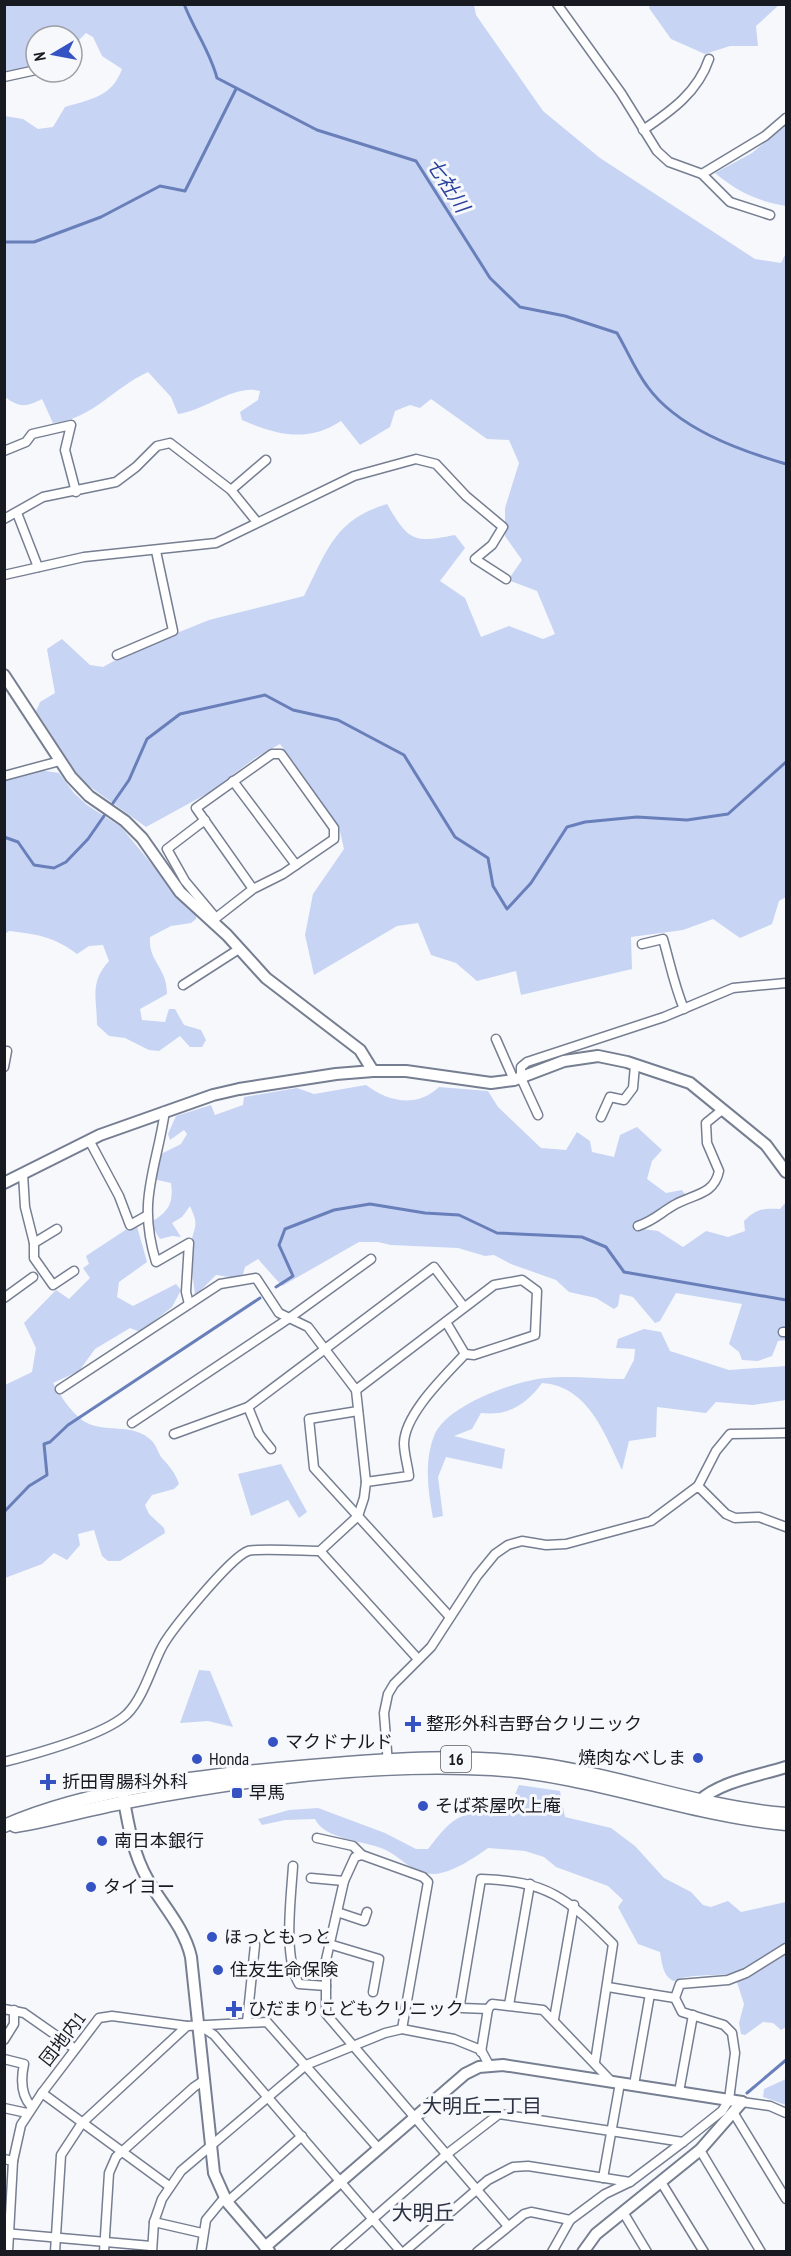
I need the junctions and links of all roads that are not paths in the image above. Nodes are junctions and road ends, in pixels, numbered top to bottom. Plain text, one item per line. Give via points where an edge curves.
1 (557, 4) edge
2 (709, 59) dead end
3 (24, 73) edge
4 (4, 77) edge
5 (786, 118) edge
6 (643, 130) junction
7 (702, 174) junction
8 (770, 215) dead end
9 (4, 451) edge
10 (266, 460) dead end
11 (231, 490) junction
12 (76, 492) junction
13 (17, 513) junction
14 (4, 519) edge
15 (257, 522) junction
16 (156, 551) junction
17 (38, 567) junction
18 (4, 575) edge
19 (506, 579) dead end
20 (117, 655) dead end
21 (4, 675) edge
22 (60, 761) junction
23 (4, 776) edge
24 (234, 781) junction
25 (205, 820) junction
26 (296, 865) junction
27 (253, 889) junction
28 (214, 920) junction
29 (642, 944) dead end
30 (239, 949) junction
31 (786, 983) edge
32 (183, 985) dead end
33 (684, 1009) junction
34 (496, 1039) dead end
35 (7, 1051) dead end
36 (635, 1065) junction
37 (4, 1067) edge
38 (373, 1071) junction
39 (517, 1079) junction
40 (722, 1110) junction
41 (165, 1111) junction
42 (538, 1115) dead end
43 (601, 1118) dead end
44 (89, 1140) junction
45 (786, 1172) edge
46 (23, 1174) junction
47 (4, 1183) edge
48 (146, 1216) junction
49 (638, 1226) dead end
50 (57, 1229) dead end
51 (34, 1243) junction
52 (371, 1259) dead end
53 (74, 1271) dead end
54 (33, 1277) dead end
55 (4, 1298) edge
56 (189, 1304) junction
57 (464, 1307) junction
58 (288, 1319) junction
59 (446, 1322) junction
60 (327, 1349) junction
61 (465, 1354) junction
62 (60, 1389) dead end
63 (356, 1390) junction
64 (248, 1407) junction
65 (358, 1411) junction
66 (132, 1423) dead end
67 (786, 1433) edge
68 (174, 1434) dead end
69 (271, 1449) dead end
70 (366, 1482) junction
71 (698, 1486) junction
72 (358, 1516) junction
73 (786, 1527) edge
74 (320, 1551) junction
75 (450, 1617) junction
76 (418, 1659) junction
77 (4, 1762) edge
78 (388, 1764) junction
79 (786, 1767) edge
80 (124, 1797) junction
81 (699, 1801) junction
82 (786, 1814) edge
83 (786, 1824) edge
84 (4, 1827) edge
85 (317, 1838) dead end
86 (362, 1855) junction
87 (293, 1866) dead end
88 (311, 1878) dead end
89 (344, 1881) junction
90 (530, 1884) junction
91 (574, 1905) junction
92 (338, 1912) junction
93 (367, 1912) dead end
94 (329, 1944) junction
95 (255, 1945) dead end
96 (786, 1948) edge
97 (326, 1986) junction
98 (608, 1987) junction
99 (373, 1992) dead end
100 (650, 1994) junction
101 (675, 1998) junction
102 (509, 2005) junction
103 (4, 2009) edge
104 (488, 2009) junction
105 (14, 2010) junction
106 (693, 2015) junction
107 (554, 2019) junction
108 (247, 2022) junction
109 (193, 2025) junction
110 (402, 2029) junction
111 (4, 2040) edge
112 (353, 2046) junction
113 (74, 2048) junction
114 (482, 2052) junction
115 (4, 2059) edge
116 (595, 2062) junction
117 (306, 2065) junction
118 (489, 2065) junction
119 (203, 2082) junction
120 (616, 2082) junction
121 (634, 2085) junction
122 (42, 2092) junction
123 (679, 2092) junction
124 (268, 2098) junction
125 (729, 2100) junction
126 (742, 2102) junction
127 (4, 2108) edge
128 (29, 2110) junction
129 (733, 2112) junction
130 (786, 2113) edge
131 (416, 2117) junction
132 (82, 2123) junction
133 (612, 2130) junction
134 (302, 2136) junction
135 (684, 2142) junction
136 (210, 2147) junction
137 (379, 2149) junction
138 (700, 2150) junction
139 (121, 2151) junction
140 (447, 2154) junction
141 (9, 2160) edge
142 (603, 2178) junction
143 (342, 2181) junction
144 (630, 2182) junction
145 (662, 2182) junction
146 (169, 2186) junction
147 (477, 2190) junction
148 (786, 2199) edge
149 (226, 2200) junction
150 (622, 2212) junction
151 (372, 2218) junction
152 (570, 2220) junction
153 (154, 2222) junction
154 (507, 2225) junction
155 (7, 2233) edge
156 (202, 2233) junction
157 (55, 2238) junction
158 (104, 2247) edge
159 (152, 2249) edge
160 (265, 2250) edge
161 (584, 2251) edge
162 (8, 2252) edge
163 (55, 2252) edge
164 (201, 2252) edge
165 (335, 2252) edge
166 (402, 2252) edge
167 (477, 2252) edge
168 (552, 2252) edge
169 (647, 2252) edge
170 (704, 2252) edge
171 (761, 2252) edge

1 - 6 street via 616,84
2 - 6 street via 680,104
3 - 4 street
5 - 7 street via 765,136
6 - 7 street via 669,162
7 - 8 street via 730,202
9 - 12 street via 26,442 32,434 71,425 64,450
10 - 11 street
11 - 12 street via 170,443 157,446 116,482
11 - 15 street
12 - 13 street via 43,497
13 - 14 street
13 - 17 street
15 - 16 street via 216,543
15 - 19 street via 366,471 427,460 504,527 475,562
16 - 17 street via 84,557
16 - 20 street via 173,631
17 - 18 street
21 - 22 street
22 - 23 street
22 - 28 street via 89,796 142,838 180,892
24 - 25 street via 196,808
24 - 26 street
24 - 26 street via 272,754 281,754 335,834 334,839
25 - 27 street
25 - 28 street via 167,849 185,882
26 - 27 street
27 - 28 street
28 - 30 street
29 - 33 street via 663,939 672,980
30 - 32 street
30 - 38 street via 266,978 360,1050
31 - 33 street via 733,988
33 - 39 street via 527,1062
34 - 39 street
35 - 37 street
36 - 39 street via 598,1056 585,1057
36 - 40 street via 690,1083
36 - 43 street via 633,1088 624,1100 610,1097
38 - 39 street via 406,1071 480,1082
38 - 41 street via 240,1089
39 - 42 street
40 - 45 street via 766,1145
40 - 49 street via 706,1123 707,1143 719,1171 711,1188
41 - 44 street
41 - 48 street
44 - 46 street
44 - 48 street via 130,1225
46 - 47 street
46 - 51 street via 26,1217
48 - 56 street via 156,1262 189,1243
50 - 51 street
51 - 53 street via 34,1258 53,1285
52 - 58 street
54 - 55 street
56 - 58 street via 220,1284 256,1278 279,1313
56 - 62 street
57 - 59 street
57 - 60 street via 434,1267
57 - 61 street via 494,1285 522,1280 537,1291 535,1335 474,1355
58 - 60 street via 308,1327
58 - 66 street
59 - 61 street
59 - 63 street
60 - 63 street
60 - 64 street
61 - 70 street via 423,1399 404,1442 409,1476
63 - 65 street
64 - 68 street
64 - 69 street via 259,1434
65 - 70 street
65 - 72 street via 312,1418 308,1423 314,1468
67 - 71 street via 730,1434 716,1451
70 - 72 street
71 - 73 street via 726,1514 735,1518 759,1517
71 - 75 street via 670,1509 639,1525 567,1544 522,1541 508,1545 477,1576
72 - 74 street
72 - 75 street
74 - 76 street
74 - 77 street via 249,1550 237,1557 162,1646 127,1714 48,1751
75 - 76 street via 431,1647
76 - 78 street via 388,1694 384,1713
78 - 80 main road, 16 via 202,1778
78 - 81 main road, 16 via 493,1759 551,1766
78 - 83 main road, 16 via 546,1776 722,1816
79 - 81 street via 708,1792
80 - 84 main road, 16 via 28,1815
80 - 109 street via 141,1866 187,1940
81 - 82 main road, 16
85 - 86 street via 353,1846
86 - 89 street via 355,1857
86 - 110 street via 428,1882
87 - 97 street via 292,1973 300,1984
88 - 89 street
89 - 92 street
90 - 91 street
90 - 102 street
90 - 104 street via 481,1879 459,2004 462,2008
91 - 98 street via 613,1944
91 - 107 street
92 - 93 street via 364,1921
92 - 94 street
94 - 97 street
94 - 99 street via 379,1959
95 - 108 street
96 - 101 street via 728,1980 680,1984
97 - 112 street via 326,2014
98 - 100 street
98 - 116 street
100 - 101 street
100 - 121 street
101 - 106 street via 682,2012
102 - 104 street via 492,2004
102 - 107 street via 543,2010
103 - 105 street
104 - 114 street
105 - 111 street via 14,2024
105 - 113 street
106 - 123 street
106 - 125 street via 724,2025 732,2034 735,2053
107 - 116 street
108 - 109 street
108 - 117 street via 267,2022
109 - 113 street, 団地内1 via 99,2018
109 - 119 street
109 - 124 street via 214,2035
109 - 132 street
110 - 112 street
110 - 114 street via 437,2034
112 - 117 street
112 - 131 street
113 - 122 street, 団地内1
114 - 118 street
115 - 128 street via 24,2064 24,2096
116 - 120 street
117 - 124 street
117 - 137 street
118 - 120 street
118 - 131 street via 465,2074
119 - 136 street
119 - 139 street
120 - 121 street
120 - 133 street
121 - 123 street
122 - 128 street, 団地内1
122 - 132 street
123 - 125 street
124 - 134 street
124 - 136 street
125 - 126 street
125 - 135 street
126 - 129 street
126 - 130 street
127 - 128 street
128 - 141 street, 団地内1
129 - 138 street
129 - 148 street
131 - 137 street
131 - 140 street
132 - 139 street
132 - 157 street via 61,2155
133 - 135 street
133 - 140 street via 499,2114
133 - 142 street
134 - 143 street
134 - 149 street
135 - 144 street
136 - 146 street
136 - 149 street via 214,2172
137 - 143 street
138 - 145 street
138 - 171 street
139 - 146 street
139 - 158 street via 109,2173
140 - 147 street
140 - 151 street
141 - 155 street, 団地内1
142 - 144 street
142 - 147 street via 528,2166 498,2172
143 - 151 street
143 - 160 street
144 - 152 street via 605,2194
145 - 150 street
145 - 170 street
146 - 153 street
147 - 154 street
147 - 166 street
149 - 156 street via 213,2210
149 - 160 street
150 - 161 street via 596,2234
150 - 169 street
151 - 165 street
151 - 166 street
152 - 154 street via 531,2212 517,2216
152 - 168 street
153 - 156 street
153 - 159 street
154 - 167 street
155 - 157 street
155 - 162 street, 団地内1
156 - 164 street
157 - 158 street
157 - 163 street
158 - 159 street

